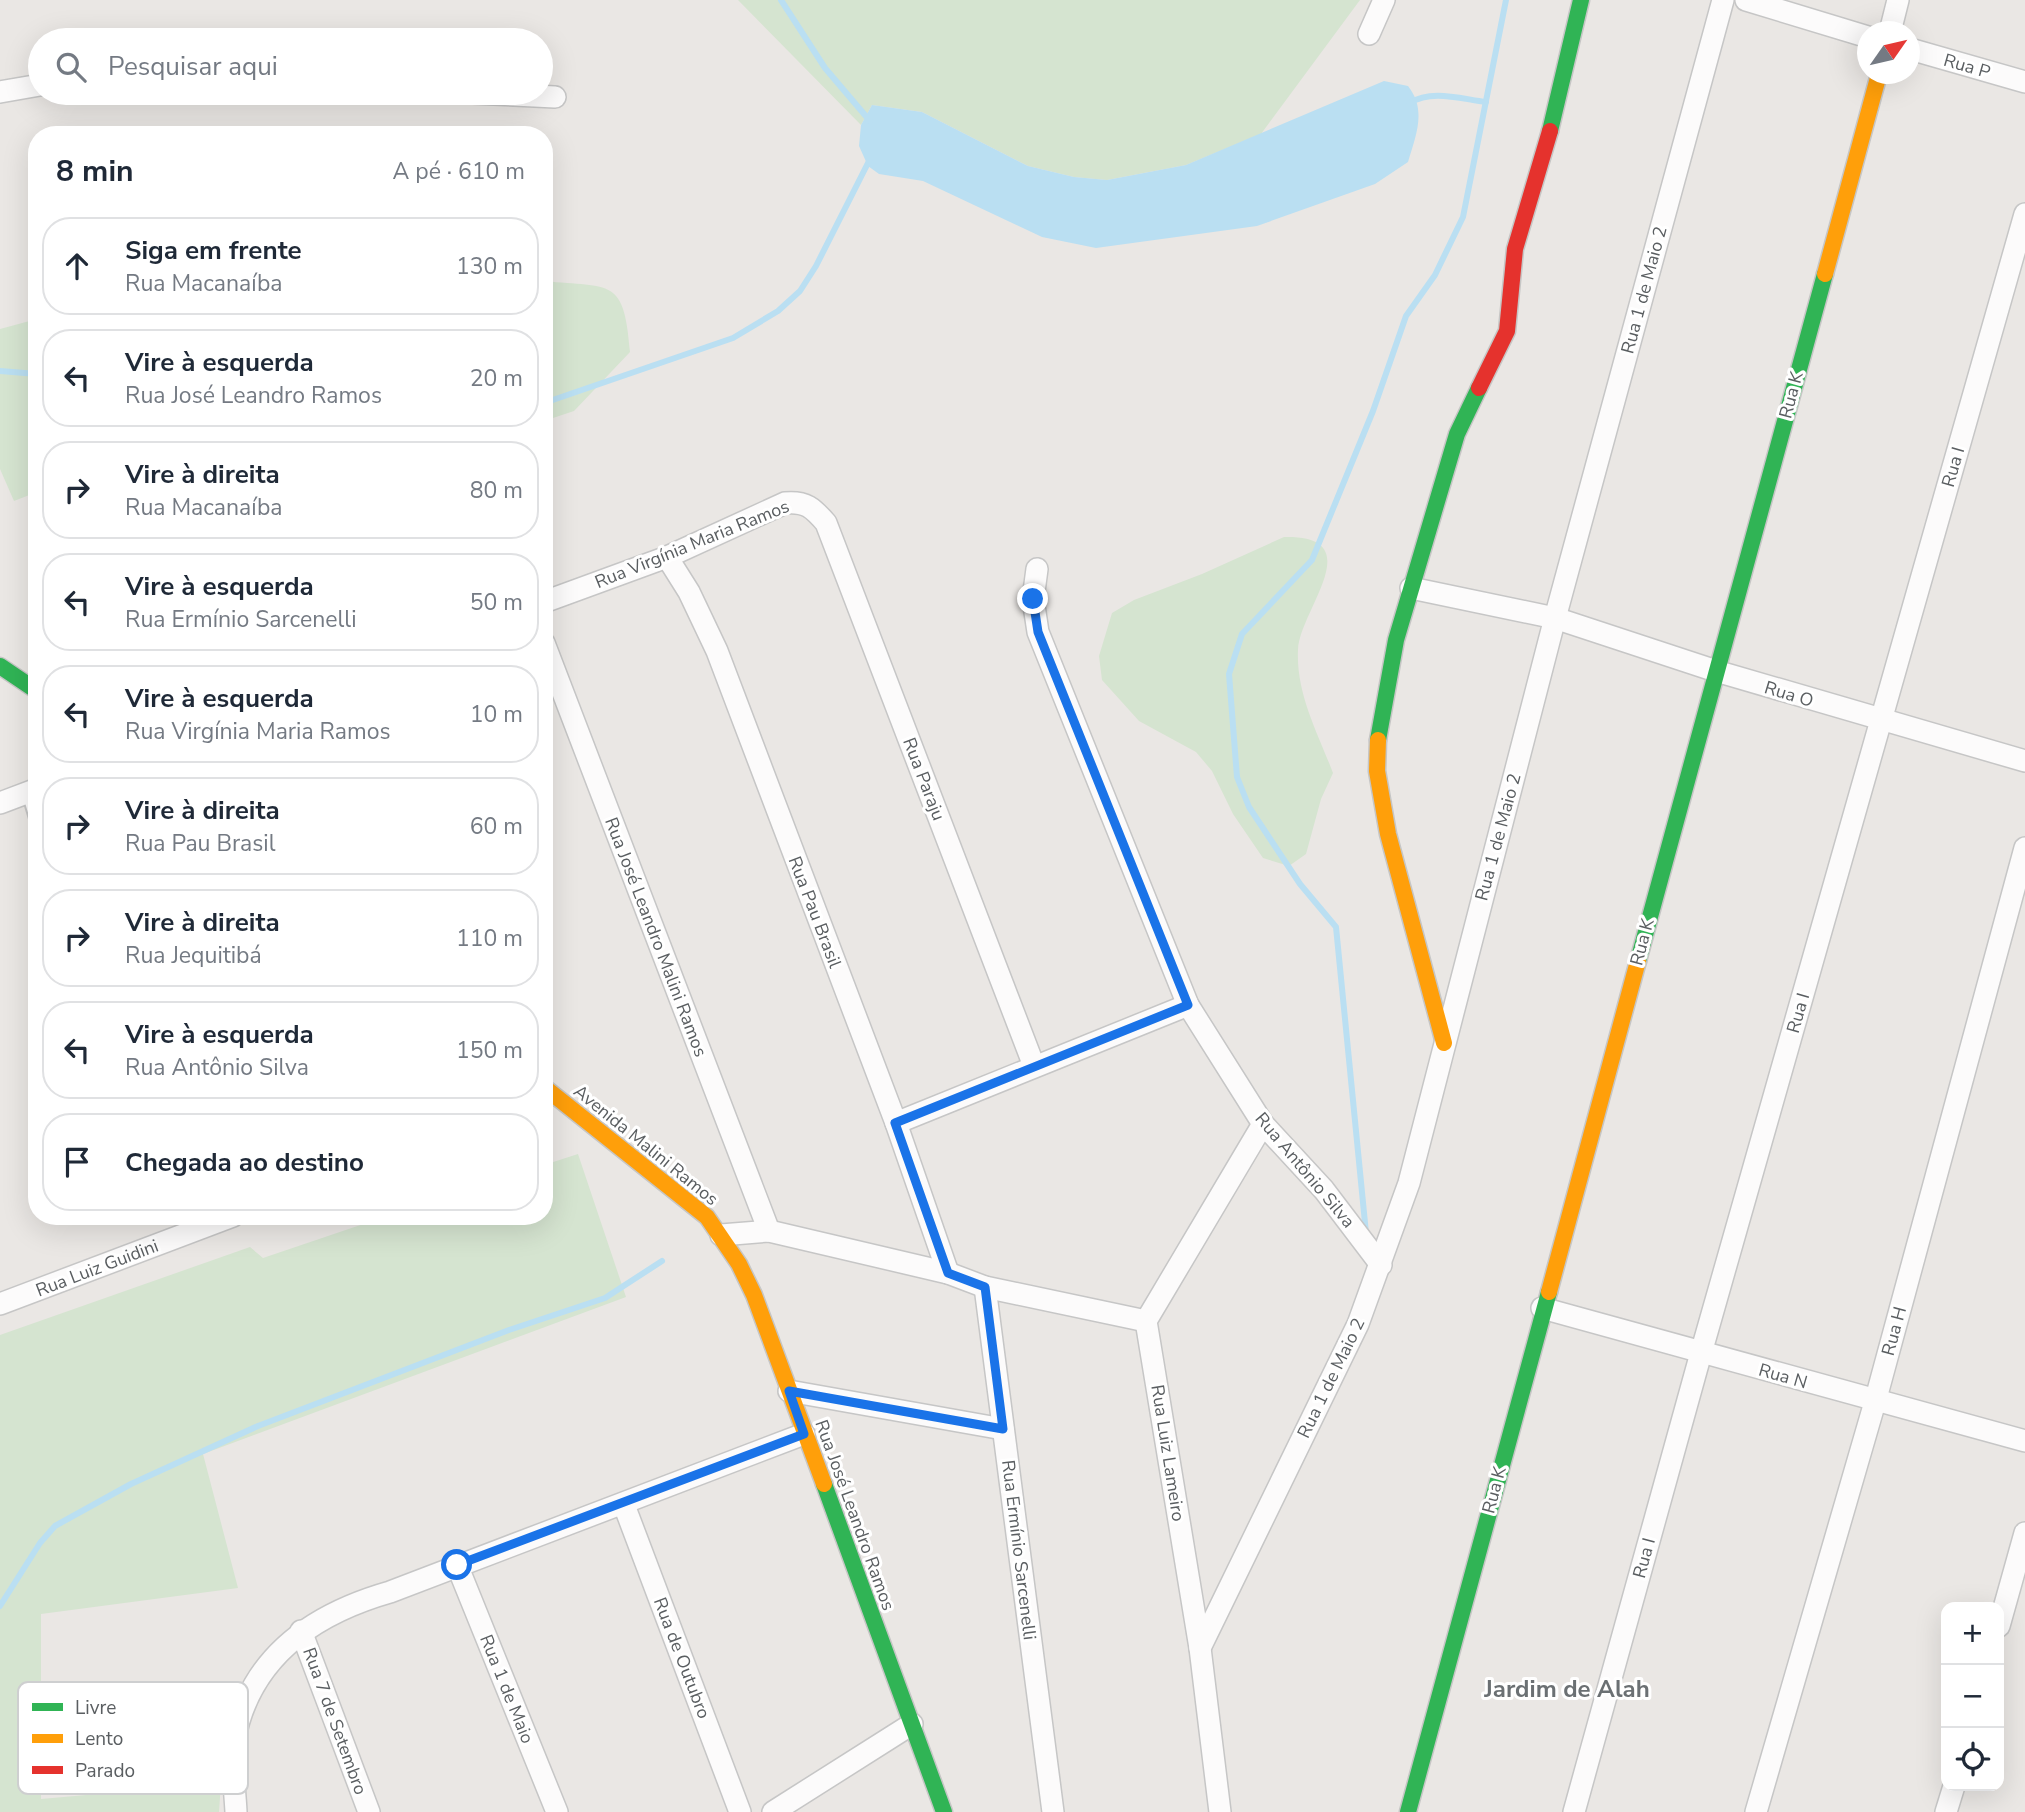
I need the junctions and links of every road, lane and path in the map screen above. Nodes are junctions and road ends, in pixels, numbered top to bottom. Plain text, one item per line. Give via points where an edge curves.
1 (1384, 0) edge
2 (1581, 0) edge
3 (1723, 0) edge
4 (1746, 0) edge
5 (1898, 0) edge
6 (1893, 21) edge
7 (1369, 34) dead end
8 (1857, 34) edge
9 (1920, 52) edge
10 (2025, 82) edge
11 (1876, 84) edge
12 (28, 87) edge
13 (0, 92) edge
14 (2025, 214) edge
15 (800, 502) joint
16 (667, 557) junction
17 (1037, 569) dead end
18 (1411, 589) junction
19 (553, 599) edge
20 (1555, 618) junction
21 (0, 666) edge
22 (553, 667) edge
23 (1716, 671) junction
24 (28, 685) edge
25 (1881, 722) junction
26 (2025, 761) edge
27 (28, 792) edge
28 (0, 803) edge
29 (2025, 848) edge
30 (1188, 1005) junction
31 (1444, 1043) junction
32 (1034, 1066) junction
33 (553, 1098) edge
34 (895, 1123) junction
35 (1263, 1124) junction
36 (209, 1225) edge
37 (769, 1231) junction
38 (721, 1235) junction
39 (1381, 1265) junction
40 (948, 1273) junction
41 (985, 1287) junction
42 (0, 1304) edge
43 (1542, 1308) junction
44 (1146, 1321) junction
45 (1700, 1353) junction
46 (789, 1391) junction
47 (1875, 1402) junction
48 (1003, 1429) junction
49 (804, 1434) junction
50 (2025, 1441) edge
51 (624, 1505) junction
52 (2025, 1533) edge
53 (457, 1565) junction
54 (2004, 1608) edge
55 (301, 1631) junction
56 (1200, 1648) junction
57 (248, 1698) edge
58 (912, 1724) junction
59 (1952, 1791) edge
60 (235, 1794) edge
61 (236, 1812) edge
62 (369, 1812) edge
63 (557, 1812) edge
64 (740, 1812) edge
65 (773, 1812) edge
66 (944, 1812) edge
67 (1053, 1812) edge
68 (1220, 1812) edge
69 (1408, 1812) edge
70 (1574, 1812) edge
71 (1756, 1812) edge
72 (1946, 1812) edge

1 - 7 street
2 - 18 street via 1545,152 1515,249 1507,331 1465,414
3 - 20 street, Rua 1 de Maio 2
4 - 8 street
5 - 6 street
9 - 10 street, Rua P
11 - 23 street, Rua K
12 - 13 street
14 - 25 street, Rua I
15 - 16 street, Rua Virgínia Maria Ramos via 785,503
15 - 32 street, Rua Paraju via 813,507 826,523
16 - 19 street, Rua Virgínia Maria Ramos
16 - 34 street, Rua Pau Brasil via 717,651
17 - 30 street, Rua Antônio Silva via 1033,599 1038,632
18 - 20 street, Rua O
18 - 31 street via 1385,679 1377,771 1388,834
20 - 23 street, Rua O
20 - 31 street, Rua 1 de Maio 2
21 - 24 street
22 - 37 street, Rua José Leandro Malini Ramos
23 - 25 street, Rua O
23 - 43 street, Rua K
25 - 26 street, Rua O
25 - 45 street, Rua I
27 - 28 street
29 - 47 street, Rua H
30 - 32 street
30 - 35 street, Rua Antônio Silva
31 - 39 street, Rua 1 de Maio 2 via 1409,1183
32 - 34 street
33 - 38 street, Avenida Malini Ramos via 693,1203
34 - 40 street, Rua Pau Brasil
35 - 39 street, Rua Antônio Silva via 1324,1190
35 - 44 street
36 - 42 street, Rua Luiz Guidini
37 - 38 street
37 - 40 street
38 - 46 street, Rua José Leandro Ramos via 754,1295
39 - 56 street, Rua 1 de Maio 2 via 1358,1324
40 - 41 street
41 - 44 street
41 - 48 street, Rua Ermínio Sarcenelli
43 - 45 street, Rua N
43 - 69 street, Rua K
44 - 56 street, Rua Luiz Lameiro
45 - 47 street, Rua N
45 - 70 street, Rua I
46 - 48 street
46 - 49 street, Rua José Leandro Ramos
47 - 50 street, Rua N
47 - 71 street, Rua H
48 - 67 street, Rua Ermínio Sarcenelli
49 - 51 street
49 - 58 street, Rua José Leandro Ramos
51 - 53 street
51 - 64 street, Rua de Outubro
52 - 54 street
53 - 55 street via 352,1603
53 - 63 street, Rua 1 de Maio
55 - 57 street via 273,1658
55 - 62 street, Rua 7 de Setembro
56 - 68 street, Rua Luiz Lameiro
58 - 65 street
58 - 66 street, Rua José Leandro Ramos
59 - 72 street
60 - 61 street

